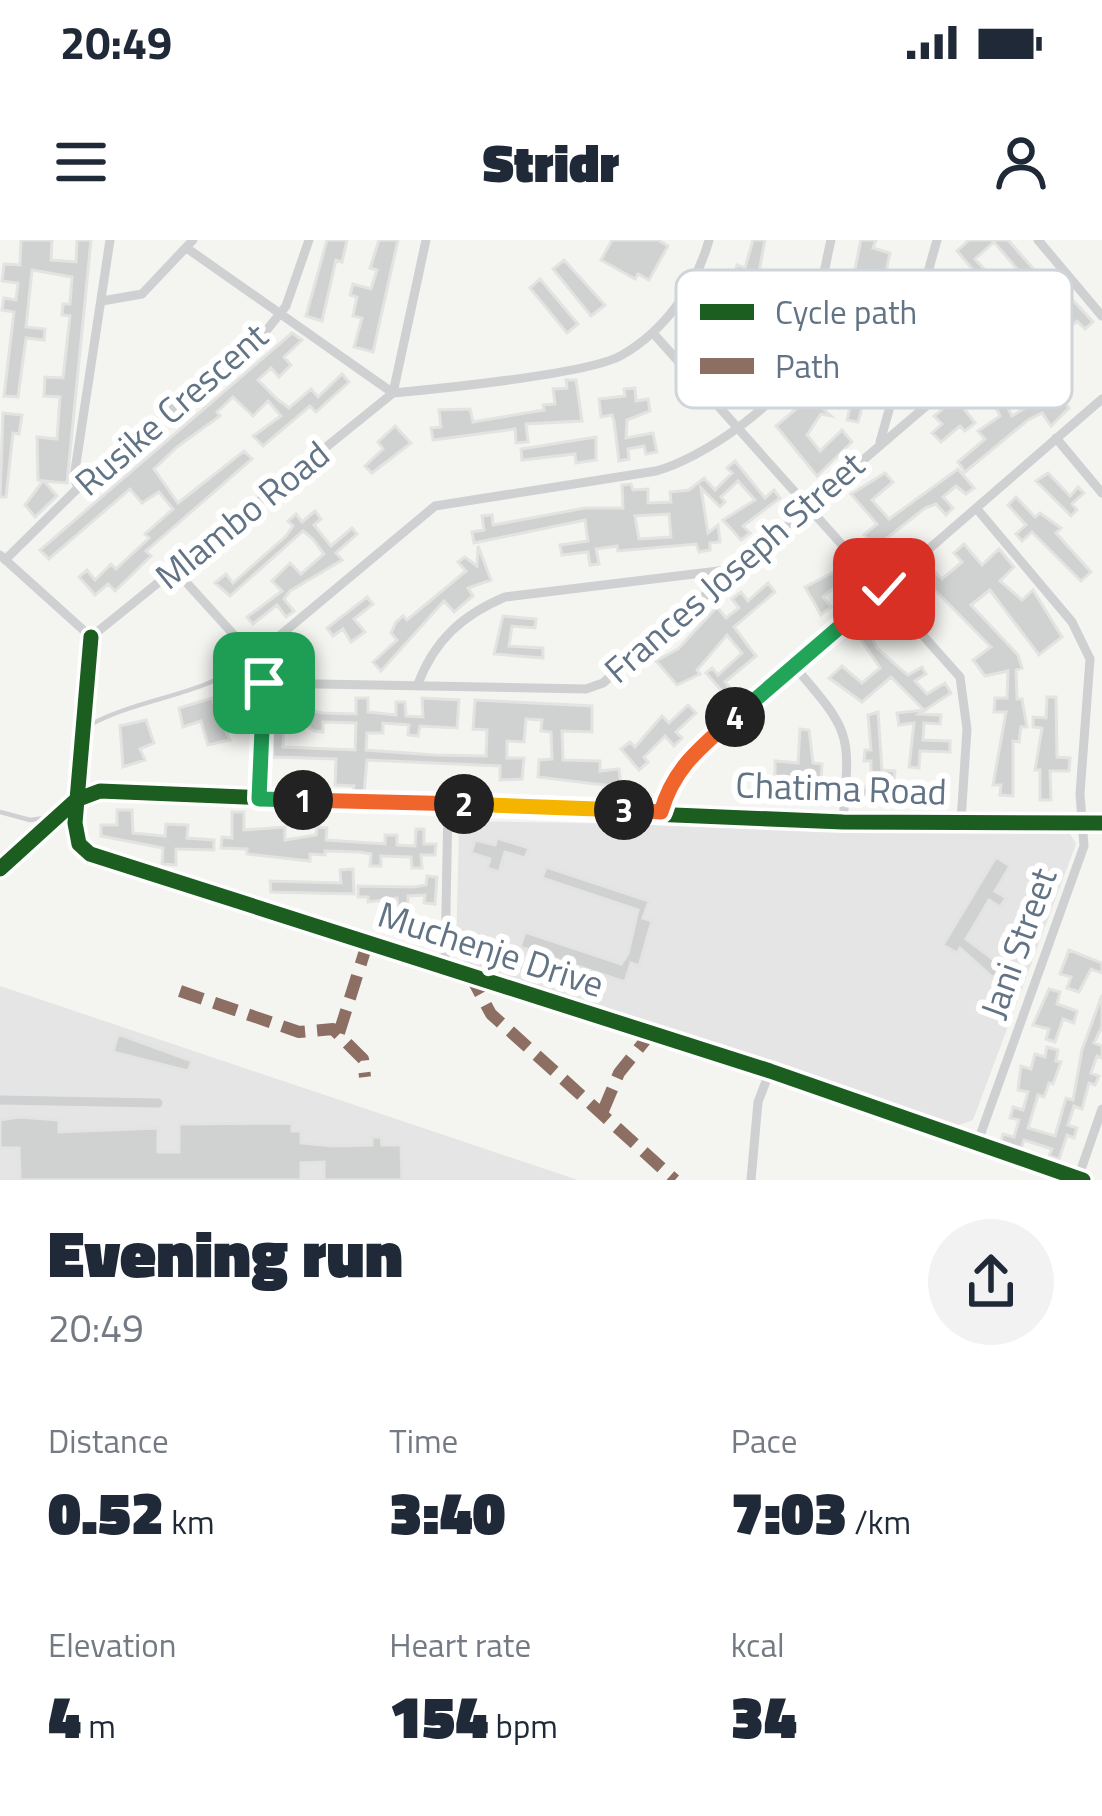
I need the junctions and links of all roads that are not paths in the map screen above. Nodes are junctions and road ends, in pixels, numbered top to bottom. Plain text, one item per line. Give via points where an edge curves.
1 (110, 240) edge
2 (309, 240) edge
3 (426, 240) edge
4 (709, 240) edge
5 (831, 240) edge
6 (937, 240) edge
7 (1038, 240) edge
8 (191, 245) edge
9 (695, 270) edge
10 (823, 270) edge
11 (929, 270) edge
12 (1063, 270) edge
13 (1072, 281) edge
14 (102, 301) junction
15 (676, 308) edge
16 (280, 313) junction
17 (1102, 316) edge
18 (653, 333) junction
19 (676, 358) edge
20 (393, 393) junction
21 (1102, 399) edge
22 (721, 408) edge
23 (759, 408) edge
24 (890, 408) edge
25 (921, 408) edge
26 (737, 426) junction
27 (1056, 438) junction
28 (880, 442) junction
29 (78, 488) junction
30 (1102, 493) edge
31 (808, 504) junction
32 (977, 509) junction
33 (2, 558) edge
34 (738, 569) junction
35 (175, 570) junction
36 (884, 589) junction
37 (91, 637) junction
38 (254, 657) junction
39 (794, 666) junction
40 (264, 683) junction
41 (418, 684) junction
42 (86, 727) junction
43 (259, 799) junction
44 (76, 800) junction
45 (448, 803) junction
46 (0, 812) edge
47 (661, 812) junction
48 (60, 816) junction
49 (843, 821) junction
50 (961, 821) junction
51 (1082, 823) junction
52 (1102, 824) edge
53 (0, 869) edge
54 (445, 965) junction
55 (770, 1070) junction
56 (0, 1100) edge
57 (158, 1103) dead end
58 (1102, 1109) edge
59 (977, 1144) junction
60 (1080, 1179) edge
61 (751, 1180) edge

1 - 14 street
2 - 16 street, Rusike Crescent
3 - 20 street
4 - 9 street
5 - 10 street
6 - 11 street
7 - 12 street
8 - 14 street via 142,294
8 - 16 street
13 - 17 street
14 - 29 street
15 - 18 street
16 - 20 street
16 - 29 street, Rusike Crescent
18 - 19 street
18 - 20 street via 617,358
20 - 35 street, Mlambo Road
21 - 27 street
22 - 26 street
23 - 26 street
24 - 28 street
25 - 28 street, Frances Joseph Street
26 - 31 street
26 - 38 street via 685,464 435,506
27 - 30 street
27 - 32 street
28 - 31 street, Frances Joseph Street
29 - 33 street, Rusike Crescent
31 - 34 street, Frances Joseph Street
31 - 36 street
32 - 36 street
32 - 51 street, Jani Street via 1072,622 1090,659
33 - 37 street
34 - 41 street via 505,597 442,637
34 - 41 street, Frances Joseph Street via 603,683
35 - 37 street, Mlambo Road
35 - 38 street
36 - 39 street
36 - 50 street via 960,677 967,729
37 - 42 street, Muchenje Drive
38 - 40 street
38 - 42 lane via 214,684 158,704 123,706
39 - 47 street via 683,762
39 - 49 street via 850,741
40 - 41 street, Frances Joseph Street
40 - 43 street
42 - 44 street, Muchenje Drive
43 - 44 street, Chatima Road via 100,790
43 - 45 street, Chatima Road
44 - 48 street
44 - 54 street, Muchenje Drive via 79,844 107,862
45 - 47 street, Chatima Road
45 - 54 street
46 - 48 lane
47 - 49 street, Chatima Road
48 - 53 street
49 - 50 street, Chatima Road
50 - 51 street, Chatima Road
51 - 52 street, Chatima Road
51 - 59 street, Jani Street via 1084,846
54 - 55 street, Muchenje Drive
55 - 59 street, Muchenje Drive
55 - 61 street via 758,1102
56 - 57 street
58 - 60 street
59 - 60 street, Muchenje Drive

